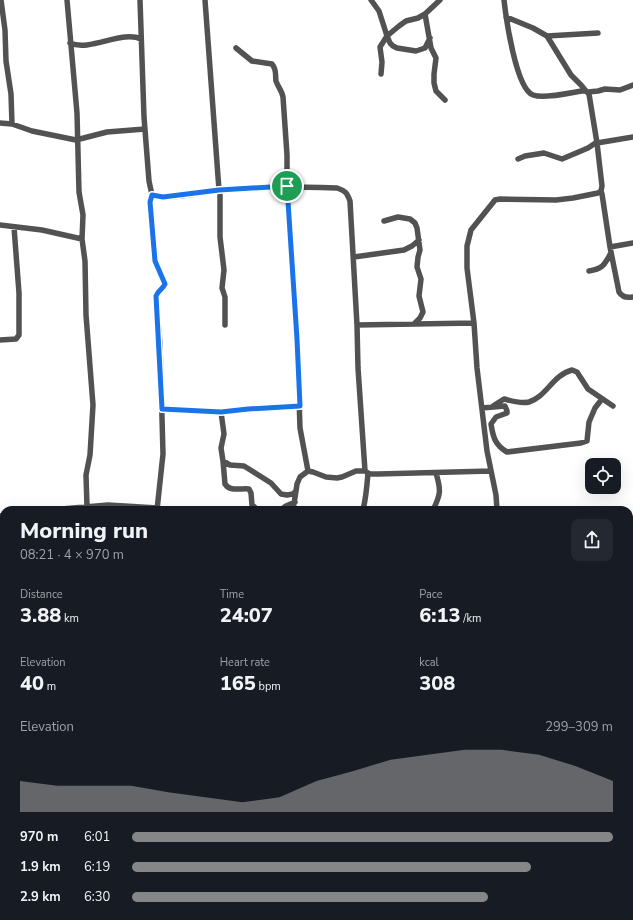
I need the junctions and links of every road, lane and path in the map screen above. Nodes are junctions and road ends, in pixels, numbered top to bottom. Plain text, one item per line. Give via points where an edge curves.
1 (1, 0) edge
2 (67, 0) edge
3 (140, 0) edge
4 (206, 0) edge
5 (371, 0) edge
6 (440, 0) edge
7 (504, 2) edge
8 (425, 14) junction
9 (506, 17) junction
10 (598, 34) dead end
11 (387, 36) junction
12 (547, 36) junction
13 (430, 38) junction
14 (141, 39) junction
15 (70, 43) junction
16 (6, 46) junction
17 (236, 48) dead end
18 (0, 51) edge
19 (381, 74) dead end
20 (633, 85) edge
21 (587, 92) junction
22 (445, 100) dead end
23 (0, 123) edge
24 (12, 124) junction
25 (144, 129) junction
26 (633, 137) edge
27 (76, 140) junction
28 (597, 143) junction
29 (518, 159) dead end
30 (287, 186) junction
31 (219, 190) junction
32 (601, 191) junction
33 (152, 195) junction
34 (384, 221) dead end
35 (0, 225) edge
36 (14, 227) junction
37 (82, 239) junction
38 (419, 240) junction
39 (633, 243) edge
40 (610, 247) junction
41 (611, 253) junction
42 (354, 257) junction
43 (589, 271) dead end
44 (633, 297) edge
45 (474, 323) junction
46 (414, 324) junction
47 (225, 325) dead end
48 (357, 325) junction
49 (0, 340) edge
50 (602, 398) junction
51 (300, 406) junction
52 (613, 406) dead end
53 (482, 408) junction
54 (491, 408) junction
55 (162, 409) junction
56 (221, 412) junction
57 (224, 461) junction
58 (491, 471) junction
59 (308, 472) junction
60 (367, 472) junction
61 (436, 473) junction
62 (296, 491) junction
63 (295, 502) junction
64 (87, 506) edge
65 (98, 506) edge
66 (120, 506) edge
67 (157, 506) edge
68 (253, 506) edge
69 (286, 506) edge
70 (294, 506) edge
71 (363, 506) edge
72 (435, 506) edge
73 (497, 506) edge

1 - 16 street
2 - 15 street
3 - 14 street
4 - 31 street
5 - 11 street via 379,11
6 - 8 street
7 - 9 street
8 - 11 street via 406,21
8 - 13 street
9 - 12 street
9 - 21 street via 517,69 529,94 542,97
10 - 12 street
11 - 13 street via 393,46 416,51 425,48
11 - 19 street via 380,48
12 - 21 street via 571,75
13 - 22 street via 436,58 434,83 436,91
14 - 15 street via 113,39 79,46
14 - 25 street
15 - 27 street via 77,113
16 - 18 street
16 - 24 street
17 - 30 street via 252,61 272,64 276,70 276,83 283,97
20 - 21 street via 620,90
21 - 28 street via 591,98
23 - 24 street
24 - 27 street
25 - 27 street via 107,132
25 - 33 street
26 - 28 street
27 - 37 street via 83,215
28 - 29 street via 562,158 544,153
28 - 32 street
30 - 31 street
30 - 42 street via 337,188 348,193
30 - 51 street
31 - 33 street via 163,197
31 - 47 street
32 - 40 street
32 - 45 street via 556,200 495,200 471,230 467,246
33 - 55 street via 150,202 155,261 165,284 156,296
34 - 38 street via 410,219 415,222
35 - 36 street
36 - 37 street
36 - 49 street via 19,335 16,339
37 - 64 street via 93,405 86,475
38 - 42 street via 404,250
38 - 46 street via 417,267 423,312
39 - 40 street
40 - 41 street
41 - 43 street via 603,267
41 - 44 street via 620,295
42 - 48 street
45 - 46 street
45 - 53 street
46 - 48 street
48 - 60 street
50 - 52 street
50 - 54 street via 588,389 577,372 572,370 555,380 537,398 529,402 519,403 504,399
50 - 54 street via 589,422 587,441 507,452 493,440 491,424 496,417 507,413 506,408
51 - 56 street
51 - 59 street via 300,428
53 - 54 street
53 - 58 street
55 - 56 street
55 - 67 street via 163,454
56 - 57 street via 224,434 221,448
57 - 62 street via 230,465 244,466 272,483 281,494 292,494
57 - 68 street via 225,484 230,489 249,489
58 - 61 street
58 - 73 street
59 - 60 street via 336,478 356,471
59 - 62 street via 300,477
60 - 61 street
60 - 71 street
61 - 72 street via 440,496
62 - 63 street
63 - 69 street
63 - 70 street
65 - 66 street

